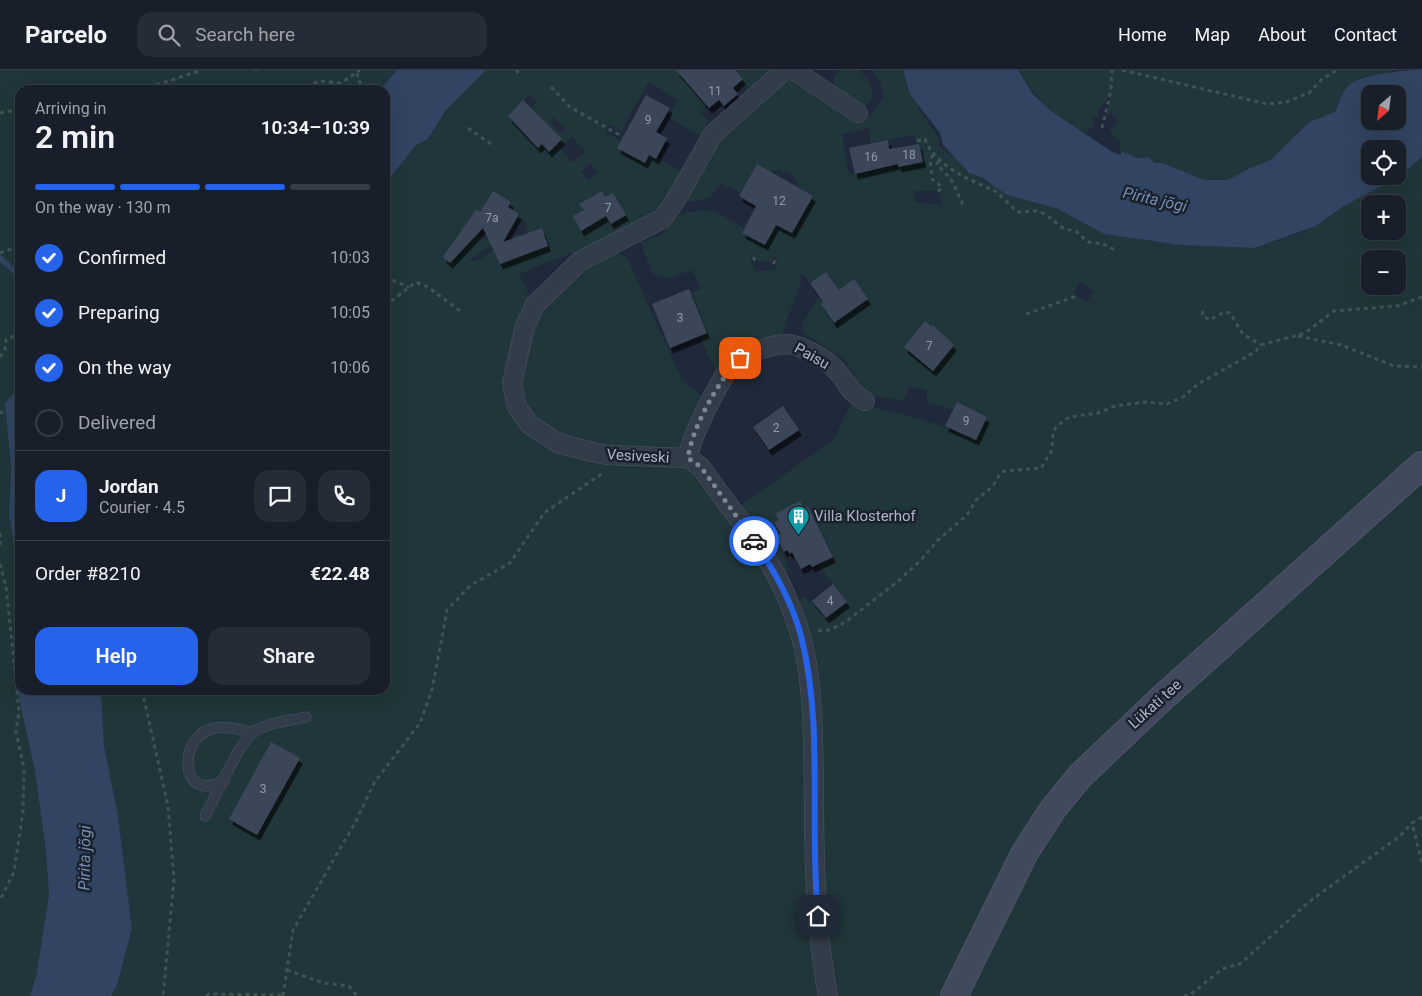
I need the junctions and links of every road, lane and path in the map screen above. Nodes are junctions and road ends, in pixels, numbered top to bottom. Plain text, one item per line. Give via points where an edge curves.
1 (202, 70) edge
2 (516, 70) edge
3 (785, 70) edge
4 (793, 70) edge
5 (1112, 70) edge
6 (1122, 70) edge
7 (1337, 70) edge
8 (359, 71) edge
9 (521, 74) dead end
10 (159, 85) edge
11 (310, 85) edge
12 (362, 85) edge
13 (551, 87) dead end
14 (15, 111) edge
15 (0, 113) edge
16 (858, 113) dead end
17 (468, 128) dead end
18 (1102, 128) dead end
19 (623, 137) dead end
20 (916, 141) dead end
21 (491, 144) dead end
22 (933, 155) junction
23 (939, 160) junction
24 (936, 195) dead end
25 (964, 207) dead end
26 (15, 248) edge
27 (1115, 250) dead end
28 (0, 254) edge
29 (753, 257) dead end
30 (777, 258) dead end
31 (756, 262) dead end
32 (773, 264) dead end
33 (390, 279) edge
34 (409, 287) junction
35 (1077, 296) dead end
36 (1422, 297) edge
37 (390, 302) edge
38 (460, 311) dead end
39 (1203, 311) dead end
40 (1026, 314) dead end
41 (15, 335) edge
42 (1297, 336) junction
43 (1262, 345) junction
44 (0, 357) edge
45 (1422, 368) edge
46 (865, 401) dead end
47 (628, 456) junction
48 (688, 458) junction
49 (1422, 465) edge
50 (0, 533) edge
51 (0, 548) edge
52 (0, 564) edge
53 (800, 635) junction
54 (15, 673) edge
55 (17, 695) edge
56 (143, 695) edge
57 (306, 717) dead end
58 (252, 733) junction
59 (224, 780) junction
60 (205, 816) dead end
61 (1422, 817) edge
62 (1412, 823) junction
63 (1422, 863) edge
64 (0, 900) edge
65 (286, 970) junction
66 (163, 996) edge
67 (206, 996) edge
68 (283, 996) edge
69 (357, 996) edge
70 (828, 996) edge
71 (954, 996) edge
72 (1184, 996) edge

1 - 10 path
2 - 9 path
3 - 47 street, Vesiveski via 713,134 662,219 580,261 530,311 512,383 523,416 530,425 558,443 592,452
4 - 16 street
5 - 18 path
6 - 7 path via 1267,104 1286,102 1309,93 1322,79
8 - 11 path via 341,83 319,81
8 - 12 path via 357,78
13 - 19 path via 570,107
14 - 15 path
17 - 21 path
20 - 22 path via 925,139
22 - 23 path
22 - 24 path via 930,160 932,179 942,188
23 - 25 path via 937,164 952,181
23 - 27 path via 996,191 1018,212 1045,214 1088,242
26 - 28 path
29 - 31 path
30 - 32 path
33 - 34 path
34 - 37 path
34 - 38 path via 420,283
35 - 40 path
36 - 42 path via 1397,306 1334,311
39 - 43 path via 1202,315 1209,320 1225,312 1230,313 1244,334
41 - 44 path via 6,340
42 - 43 path
42 - 45 path via 1341,345 1394,366
43 - 53 path via 1167,404 1144,402 1114,406 1061,422 1053,434 1052,450 1041,468 1000,474 994,486 976,500 967,515 937,540 897,582 844,623 829,630
46 - 48 street, Paisu via 853,394 835,369 803,348 782,343 749,353 734,364 712,400 694,436
47 - 48 street, Vesiveski
47 - 65 path via 544,513 510,563 471,585 447,610 432,690 420,723 374,783 356,822 293,930
48 - 53 street, Vesiveski via 701,467 770,564 783,588
49 - 71 main road, Lükati tee via 1080,776 1053,809 1024,854
50 - 51 path
52 - 54 path via 6,586
53 - 70 street, Vesiveski via 811,712 814,873
55 - 64 path via 16,732 24,777 24,811 14,872
56 - 66 path via 168,806 174,879
57 - 58 lane via 268,725
58 - 59 lane
58 - 59 lane via 237,728 212,728 197,738 186,766 191,778 202,786 213,786
59 - 60 lane
61 - 62 path
62 - 63 path
62 - 72 path via 1400,836 1310,901 1240,964 1222,968 1190,995
65 - 68 path
65 - 69 path via 323,983 349,986
67 - 68 path

